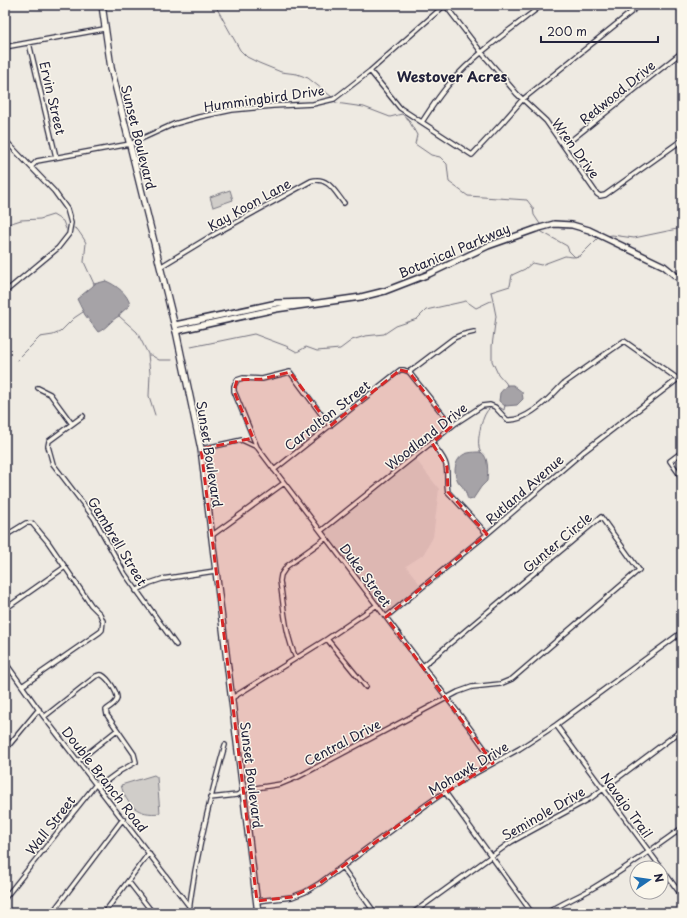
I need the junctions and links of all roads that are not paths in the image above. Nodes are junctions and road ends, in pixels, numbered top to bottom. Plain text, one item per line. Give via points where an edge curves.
1 (102, 5) edge
2 (445, 5) edge
3 (542, 5) edge
4 (640, 5) edge
5 (104, 29) junction
6 (29, 43) junction
7 (5, 47) edge
8 (682, 52) edge
9 (482, 53) junction
10 (370, 71) junction
11 (522, 100) junction
12 (422, 122) junction
13 (5, 140) edge
14 (682, 140) edge
15 (130, 144) junction
16 (564, 146) junction
17 (56, 157) junction
18 (31, 167) junction
19 (344, 202) dead end
20 (160, 267) junction
21 (682, 281) edge
22 (5, 292) edge
23 (176, 328) junction
24 (474, 332) dead end
25 (409, 372) junction
26 (678, 379) joint
27 (38, 388) dead end
28 (83, 416) dead end
29 (72, 424) junction
30 (330, 426) junction
31 (451, 427) junction
32 (432, 443) junction
33 (257, 447) junction
34 (201, 450) junction
35 (682, 452) edge
36 (274, 470) junction
37 (682, 478) edge
38 (284, 483) junction
39 (321, 531) junction
40 (487, 534) junction
41 (5, 536) edge
42 (211, 536) junction
43 (326, 538) junction
44 (65, 567) junction
45 (215, 571) junction
46 (136, 591) junction
47 (377, 605) junction
48 (5, 609) edge
49 (386, 618) junction
50 (682, 632) edge
51 (327, 639) junction
52 (176, 645) dead end
53 (296, 658) junction
54 (5, 662) edge
55 (423, 666) junction
56 (22, 686) junction
57 (366, 687) dead end
58 (231, 699) junction
59 (447, 699) junction
60 (39, 709) junction
61 (44, 717) junction
62 (556, 725) junction
63 (117, 730) junction
64 (682, 730) edge
65 (225, 745) dead end
66 (5, 750) edge
67 (78, 761) junction
68 (493, 763) junction
69 (97, 785) junction
70 (603, 789) junction
71 (243, 792) junction
72 (445, 792) junction
73 (210, 798) junction
74 (123, 819) junction
75 (682, 828) edge
76 (649, 852) junction
77 (149, 853) junction
78 (491, 856) junction
79 (342, 867) junction
80 (128, 881) junction
81 (682, 896) edge
82 (5, 898) edge
83 (257, 901) junction
84 (189, 906) junction
85 (52, 913) edge
86 (104, 913) edge
87 (153, 913) edge
88 (189, 913) edge
89 (258, 913) edge
90 (375, 913) edge
91 (413, 913) edge
92 (532, 913) edge
93 (547, 913) edge

1 - 5 main road, Sunset Boulevard
2 - 9 street, Wren Drive
2 - 10 street, Hummingbird Drive
3 - 9 street
4 - 11 street
5 - 6 street
5 - 15 main road, Sunset Boulevard
6 - 7 street
6 - 17 street, Ervin Street
8 - 16 street, Redwood Drive
9 - 11 street, Wren Drive
9 - 12 street via 451,81
10 - 12 street via 400,108
10 - 15 street, Hummingbird Drive via 339,96 323,102 232,110 199,117 174,124
11 - 12 street via 472,155
11 - 16 street, Wren Drive via 546,122
13 - 18 street
14 - 16 street, Wren Drive via 600,196
15 - 17 street, Hummingbird Drive
15 - 20 main road, Sunset Boulevard
17 - 18 street, Hummingbird Drive via 37,161
18 - 22 street via 64,204 71,218 71,229 58,248
19 - 20 street, Kay Koon Lane via 326,182 319,179 311,180
20 - 23 main road, Sunset Boulevard
21 - 23 street, Botanical Parkway via 664,266 594,232 585,228 554,224 488,246 429,274 385,291
23 - 34 main road, Sunset Boulevard
24 - 25 street via 454,338
25 - 30 street, Carrolton Street via 400,370
25 - 31 street
26 - 31 street, Woodland Drive via 624,341 563,384 537,408 520,418 508,420 494,407 485,405
26 - 40 street, Rutland Avenue via 583,452
27 - 29 street via 50,394
28 - 29 street
29 - 46 street, Gambrell Street via 49,441 53,464 94,518 117,562
30 - 33 street, Duke Street via 290,372 262,379 243,378 235,382 234,391
30 - 36 street, Carrolton Street
31 - 32 street, Woodland Drive
32 - 39 street, Woodland Drive
32 - 40 street via 447,467 448,492
33 - 34 street via 242,440
33 - 36 street, Duke Street
34 - 42 main road, Sunset Boulevard
35 - 37 street via 670,461
36 - 38 street, Duke Street
38 - 39 street, Duke Street
38 - 42 street
39 - 43 street, Duke Street
40 - 49 street, Rutland Avenue
41 - 44 street via 26,523 32,523
42 - 45 main road, Sunset Boulevard
43 - 47 street, Duke Street
43 - 53 street via 287,566 281,575 288,637
44 - 48 street
44 - 56 street via 100,614 103,621 102,630
45 - 46 street via 162,579
45 - 58 main road, Sunset Boulevard
46 - 52 street, Gambrell Street
47 - 49 street, Duke Street
47 - 51 street
49 - 55 street, Duke Street
50 - 62 street, Mohawk Drive
51 - 53 street
51 - 57 street
53 - 58 street
54 - 56 street, Double Branch Road
55 - 59 street, Duke Street
55 - 59 street, Gunter Circle via 601,517 639,570 512,679 500,684 472,687
56 - 60 street, Double Branch Road
58 - 71 main road, Sunset Boulevard
59 - 68 street, Duke Street
59 - 71 street, Central Drive via 298,777 281,784
60 - 61 street, Double Branch Road
60 - 66 street
61 - 63 street via 100,675 107,679 117,695 115,702 106,710 106,715
61 - 67 street, Double Branch Road
62 - 68 street, Mohawk Drive
62 - 70 street, Navajo Trail
63 - 67 street
63 - 69 street, Wall Street via 134,754 136,762
64 - 70 street, Seminole Drive
65 - 73 street
67 - 69 street, Double Branch Road
68 - 72 street, Mohawk Drive
69 - 74 street, Double Branch Road
69 - 82 street, Wall Street
70 - 76 street, Navajo Trail
70 - 78 street, Seminole Drive
71 - 73 street, Central Drive
71 - 83 main road, Sunset Boulevard
72 - 78 street
72 - 79 street, Mohawk Drive
73 - 84 street
74 - 77 street, Double Branch Road
74 - 85 street
75 - 76 street
76 - 81 street, Navajo Trail
76 - 93 street via 593,888
77 - 80 street
77 - 84 street, Double Branch Road
78 - 91 street, Seminole Drive
78 - 92 street
79 - 83 street, Mohawk Drive via 298,895
79 - 90 street
80 - 86 street
80 - 87 street
83 - 89 main road, Sunset Boulevard
84 - 88 street

